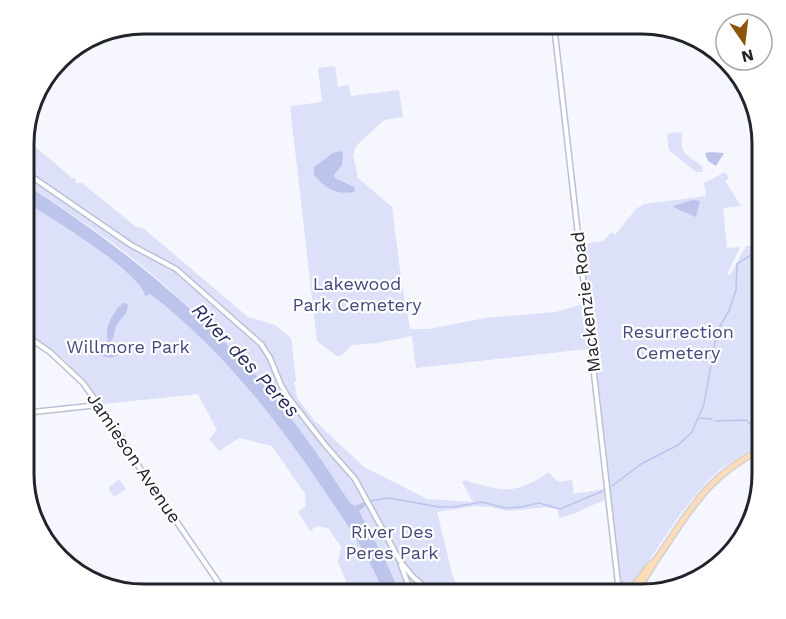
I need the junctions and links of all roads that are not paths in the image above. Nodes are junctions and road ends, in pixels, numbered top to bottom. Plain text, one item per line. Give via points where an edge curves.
1 (555, 35) edge
2 (34, 178) edge
3 (35, 342) edge
4 (98, 405) junction
5 (35, 412) edge
6 (751, 455) edge
7 (400, 561) junction
8 (619, 583) junction
9 (220, 584) edge
10 (408, 585) edge
11 (422, 585) edge
12 (622, 585) edge
13 (624, 585) edge
14 (638, 585) edge

1 - 8 main road, Mackenzie Road
2 - 7 main road via 131,245 176,268 258,341 286,395 353,475
3 - 4 main road, Jamieson Avenue via 83,383
4 - 5 main road
4 - 9 main road, Jamieson Avenue
6 - 14 main road via 708,485
7 - 10 main road
7 - 11 main road
8 - 12 main road, Mackenzie Road
8 - 13 main road

